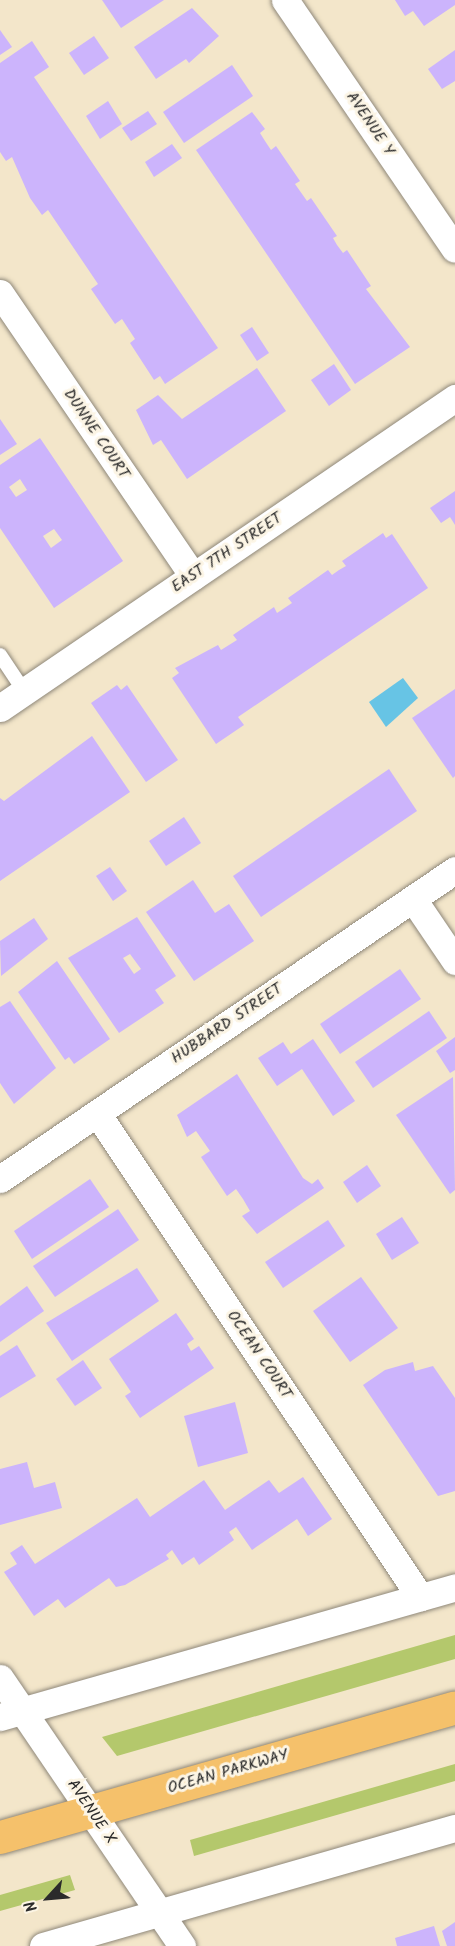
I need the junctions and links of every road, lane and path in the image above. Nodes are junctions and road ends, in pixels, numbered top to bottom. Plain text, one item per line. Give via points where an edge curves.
1 (285, 0) edge
2 (455, 249) edge
3 (0, 292) edge
4 (455, 398) edge
5 (193, 576) junction
6 (0, 655) edge
7 (24, 691) junction
8 (0, 708) edge
9 (455, 870) edge
10 (413, 899) junction
11 (455, 961) edge
12 (97, 1113) junction
13 (0, 1179) edge
14 (455, 1587) edge
15 (420, 1597) junction
16 (0, 1678) edge
17 (455, 1707) edge
18 (11, 1714) edge
19 (90, 1812) junction
20 (455, 1828) edge
21 (0, 1838) edge
22 (160, 1914) junction
23 (43, 1946) edge
24 (182, 1946) edge

1 - 2 street, AVENUE Y
3 - 5 street, DUNNE COURT
4 - 5 street, EAST 7TH STREET
5 - 7 street, EAST 7TH STREET
6 - 7 lane
7 - 8 street, EAST 7TH STREET
9 - 10 street, HUBBARD STREET
10 - 11 street
10 - 12 street, HUBBARD STREET
12 - 13 street, HUBBARD STREET
12 - 15 street, OCEAN COURT
14 - 15 street
15 - 18 street
16 - 18 street, AVENUE X
17 - 19 main road, OCEAN PARKWAY
18 - 19 street, AVENUE X
19 - 21 main road, OCEAN PARKWAY
19 - 22 street, AVENUE X
20 - 22 street
22 - 23 street
22 - 24 street, AVENUE X

